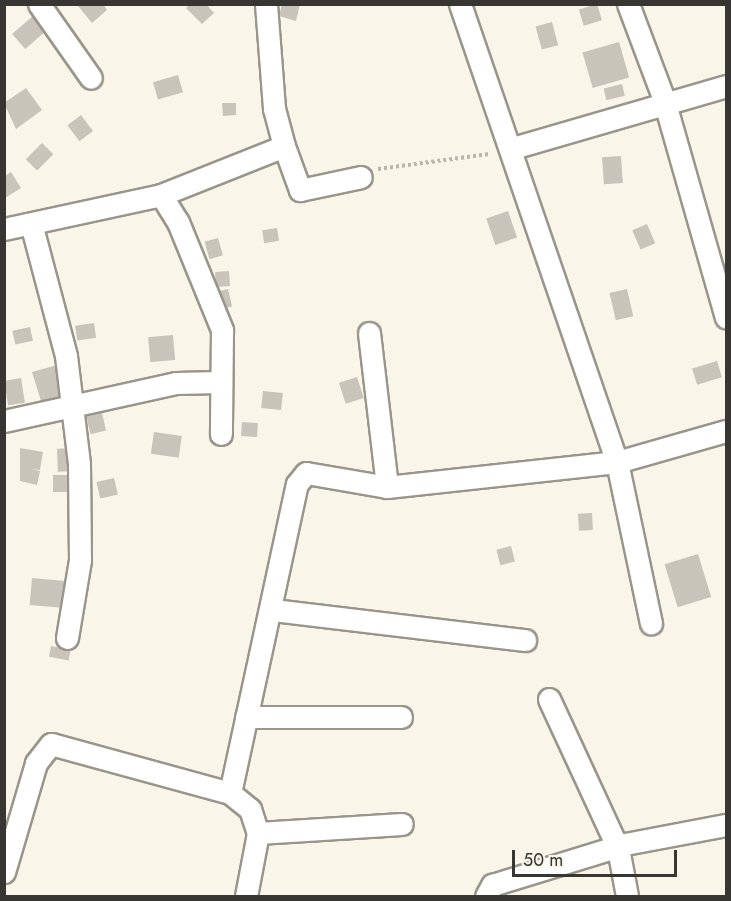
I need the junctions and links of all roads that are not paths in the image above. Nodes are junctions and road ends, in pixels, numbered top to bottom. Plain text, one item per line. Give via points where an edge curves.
1 (39, 4) edge
2 (266, 4) edge
3 (460, 4) edge
4 (628, 4) edge
5 (91, 78) dead end
6 (726, 86) edge
7 (664, 100) junction
8 (284, 146) junction
9 (513, 148) junction
10 (361, 177) road end
11 (161, 195) junction
12 (32, 226) junction
13 (4, 229) edge
14 (726, 317) edge
15 (369, 333) dead end
16 (219, 382) junction
17 (74, 406) junction
18 (4, 421) edge
19 (726, 431) edge
20 (221, 434) dead end
21 (617, 462) junction
22 (387, 487) junction
23 (273, 610) junction
24 (651, 624) dead end
25 (67, 638) dead end
26 (525, 640) dead end
27 (549, 699) dead end
28 (246, 717) junction
29 (401, 717) dead end
30 (230, 793) junction
31 (402, 824) dead end
32 (726, 825) edge
33 (258, 833) junction
34 (618, 848) junction
35 (4, 872) edge
36 (246, 897) edge
37 (486, 897) edge
38 (627, 897) edge

1 - 5 street
2 - 8 street via 274,108
3 - 9 street
4 - 7 street
6 - 7 street
7 - 9 street
7 - 14 street
8 - 10 street via 300,190
8 - 11 street
9 - 21 street
11 - 12 street
11 - 16 street via 178,222 222,330
12 - 13 street
12 - 17 street
15 - 22 street
16 - 17 street via 176,383
16 - 20 street
17 - 18 street
17 - 25 street via 81,526 75,604
19 - 21 street
21 - 22 street
21 - 24 street
22 - 23 street via 306,473 297,484
23 - 26 street
23 - 28 street
27 - 34 street
28 - 29 street
28 - 30 street
30 - 33 street via 250,809
30 - 35 street via 51,744 36,763
31 - 33 street
32 - 34 street
33 - 36 street
34 - 37 street via 492,885
34 - 38 street

